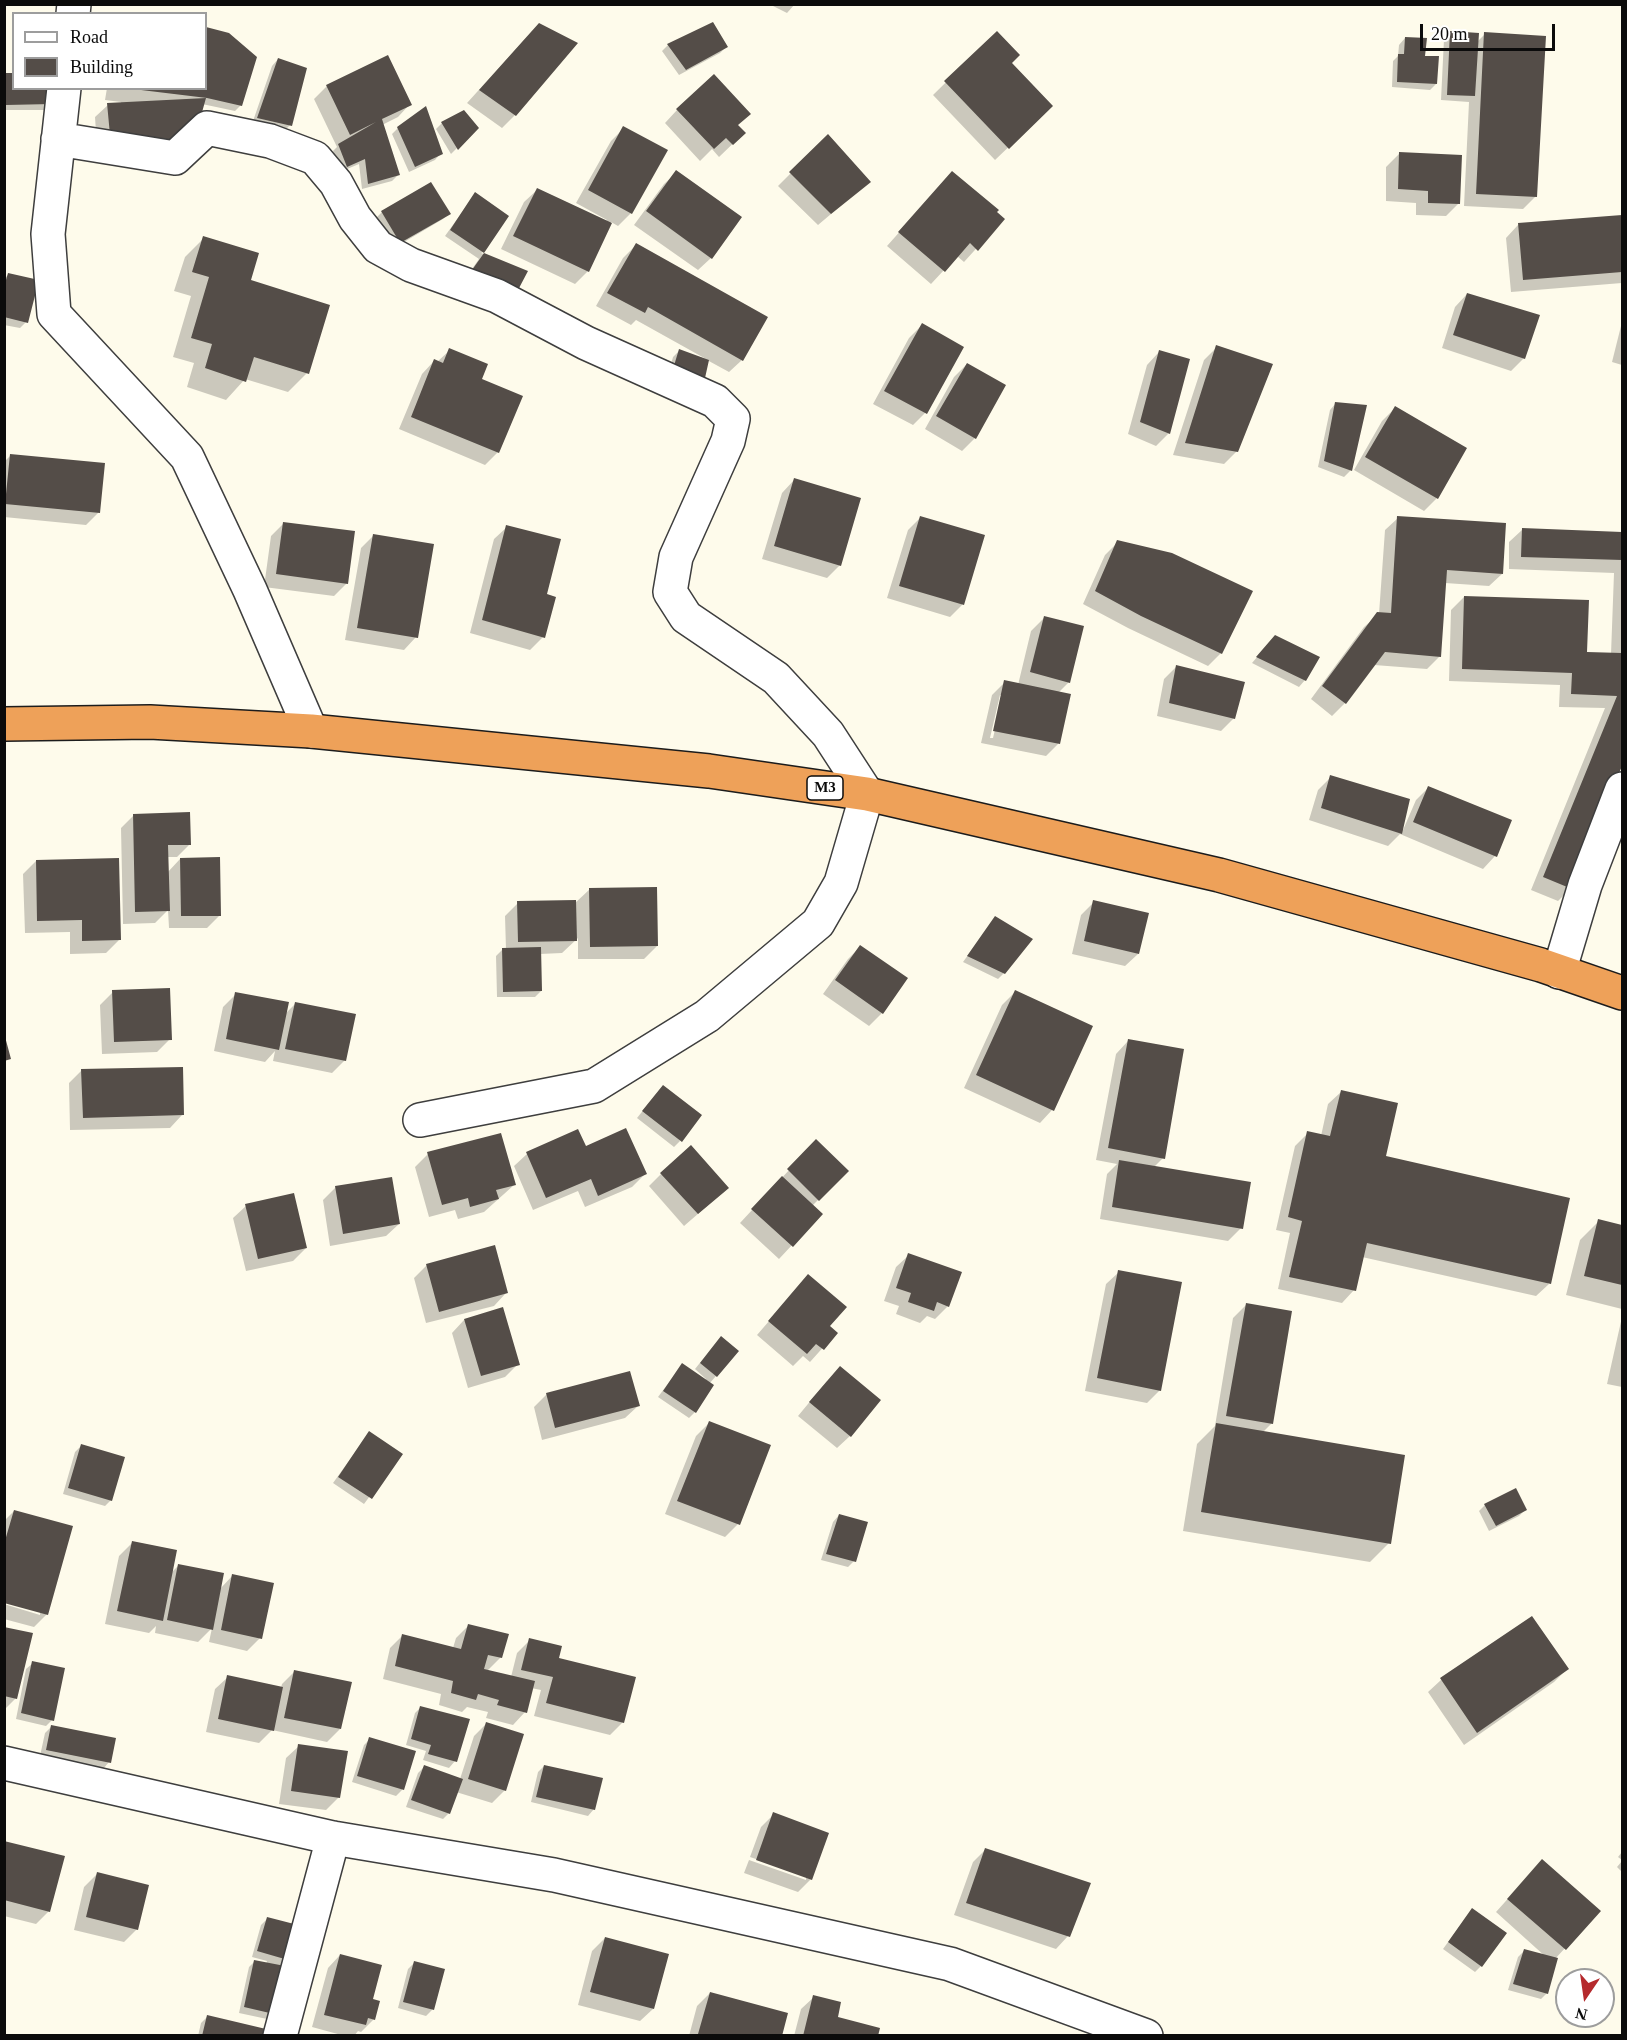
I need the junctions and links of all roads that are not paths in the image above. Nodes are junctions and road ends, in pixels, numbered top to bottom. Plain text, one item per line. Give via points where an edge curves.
1 (64, 90) edge
2 (58, 139) junction
3 (4, 724) edge
4 (311, 731) junction
5 (1623, 789) edge
6 (867, 794) junction
7 (1559, 972) junction
8 (1623, 993) edge
9 (420, 1120) dead end
10 (4, 1763) edge
11 (333, 1838) junction
12 (280, 2036) edge
13 (1146, 2036) edge

1 - 2 street
2 - 4 street via 48,234 54,314 187,457
2 - 6 street via 175,158 207,129 270,141 315,158 378,247 411,265 497,296 586,343 715,401 734,419 676,557 670,592 686,617 776,678 828,734
3 - 4 highway, M3 via 150,722
4 - 6 highway, M3 via 709,771
5 - 7 street via 1585,885
6 - 7 highway, M3 via 1219,875
6 - 9 street via 841,883 818,923 708,1016 594,1086
7 - 8 highway, M3
10 - 11 street
11 - 12 street
11 - 13 street via 554,1875 950,1964

